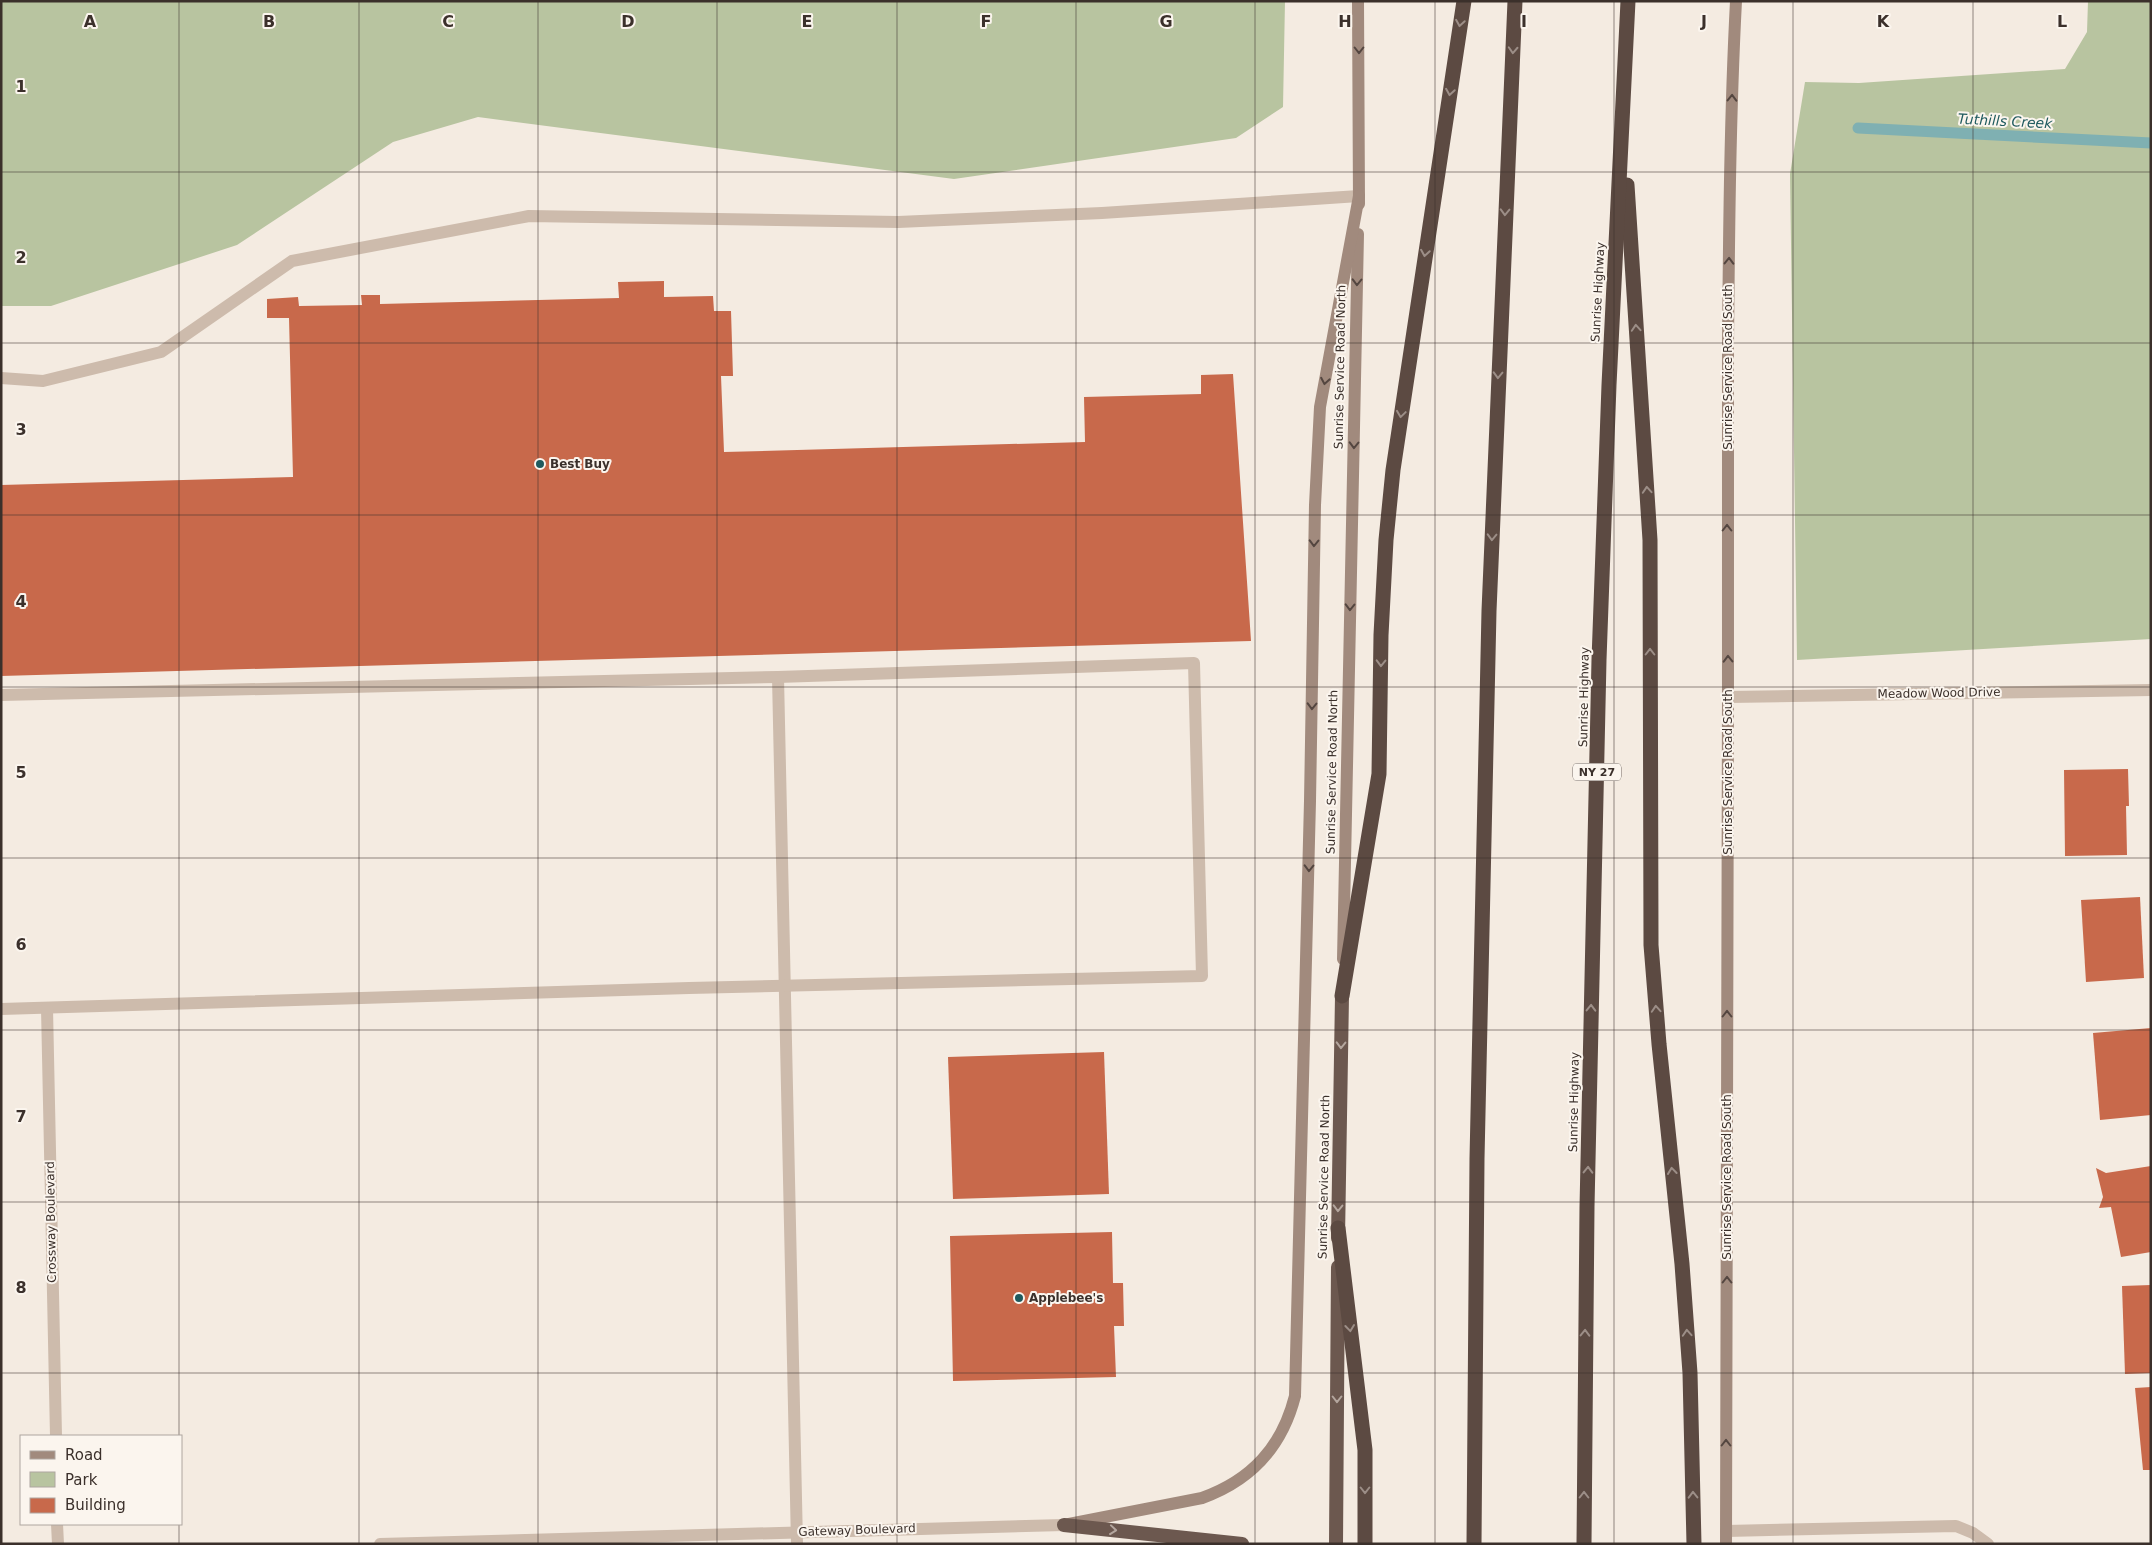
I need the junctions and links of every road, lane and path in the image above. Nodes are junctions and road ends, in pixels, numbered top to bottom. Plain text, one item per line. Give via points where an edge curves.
1 (1358, 1) edge
2 (1464, 1) edge
3 (1516, 1) edge
4 (1628, 1) edge
5 (1736, 1) edge
6 (1623, 114) junction
7 (1359, 196) junction
8 (1, 378) edge
9 (778, 677) junction
10 (2151, 690) edge
11 (1, 695) edge
12 (1728, 697) junction
13 (785, 986) junction
14 (1342, 996) junction
15 (48, 1008) junction
16 (1, 1009) edge
17 (1338, 1228) junction
18 (56, 1435) edge
19 (57, 1525) edge
20 (1064, 1525) junction
21 (797, 1538) edge
22 (1726, 1538) edge
23 (58, 1544) edge
24 (380, 1544) edge
25 (1242, 1544) edge
26 (1336, 1544) edge
27 (1365, 1544) edge
28 (1474, 1544) edge
29 (1584, 1544) edge
30 (1694, 1544) edge
31 (1988, 1544) edge

1 -> 7 main road, Sunrise Service Road North
2 -> 14 highway via 1393,470 1382,626 1379,774
3 -> 28 highway via 1489,611 1477,1159
4 - 6 highway, Sunrise Highway / NY 27
12 -> 5 main road, Sunrise Service Road South via 1729,260
29 -> 6 highway, Sunrise Highway / NY 27 via 1587,1197 1600,650 1608,386
30 -> 6 highway via 1688,1343 1652,945 1650,540
7 - 8 street via 1102,213 898,222 529,216 292,261 161,352 43,380
7 -> 14 main road, Sunrise Service Road North
7 -> 20 main road via 1320,407 1295,1396 1291,1414 1272,1449 1240,1480 1222,1491 1202,1498
9 - 11 street
9 - 13 street
9 - 13 street via 1194,663 1202,976
10 - 12 street, Meadow Wood Drive
22 -> 12 main road, Sunrise Service Road South
13 - 15 street
13 - 21 street
14 -> 17 highway, Sunrise Service Road North
15 - 16 street
15 - 18 street, Crossway Boulevard
17 -> 26 highway, Sunrise Service Road North
17 -> 27 highway via 1364,1450
19 - 23 street
20 - 21 street, Gateway Boulevard
20 -> 25 highway
21 - 24 street, Gateway Boulevard
22 - 31 street via 1956,1526

